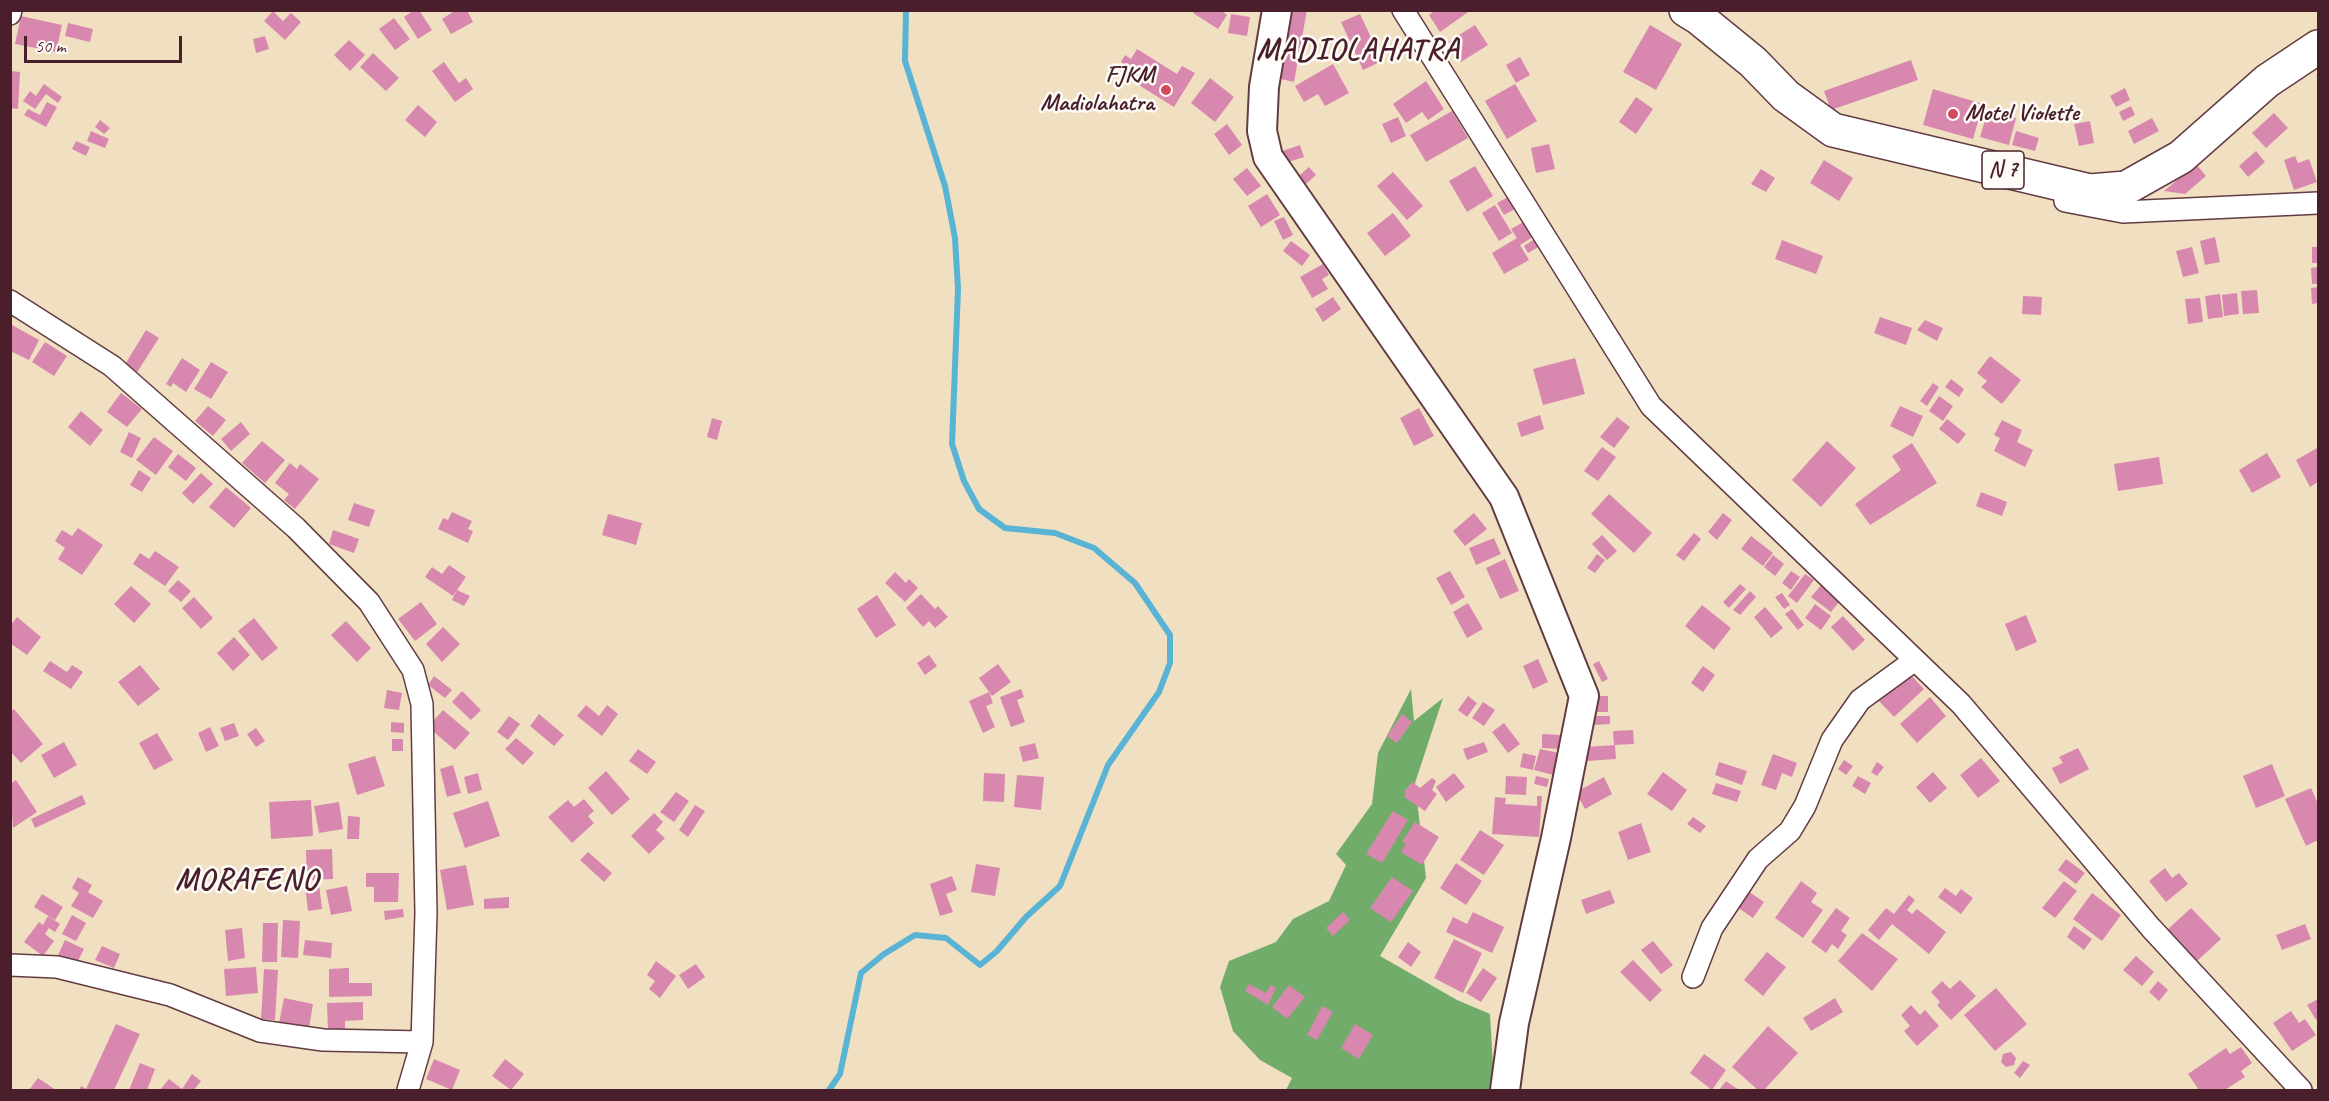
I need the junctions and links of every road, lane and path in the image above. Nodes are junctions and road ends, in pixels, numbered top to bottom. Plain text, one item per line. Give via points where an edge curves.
1 (1277, 10) edge
2 (1403, 10) edge
3 (1686, 10) edge
4 (2319, 47) edge
5 (2036, 178) junction
6 (2319, 203) edge
7 (10, 302) edge
8 (1915, 660) junction
9 (10, 965) edge
10 (1693, 976) dead end
11 (422, 1042) junction
12 (408, 1090) edge
13 (1505, 1090) edge
14 (2301, 1090) edge

1 - 13 street via 1264,87 1262,131 1268,157 1504,496 1584,696 1514,1023
2 - 8 street via 1651,406
3 - 5 main road, N 7 via 1753,62 1786,96 1833,130
4 - 5 main road, N 7 via 2267,81 2181,157 2126,188 2090,191
5 - 6 street via 2039,192 2052,198 2123,212
7 - 11 street via 112,366 296,528 369,602 413,670 422,704 426,913
8 - 10 street via 1860,700 1832,740 1805,806 1790,831 1758,859 1712,928
8 - 14 street via 1961,704 2151,927
9 - 11 street via 57,967 170,995 260,1031 323,1040
11 - 12 street

